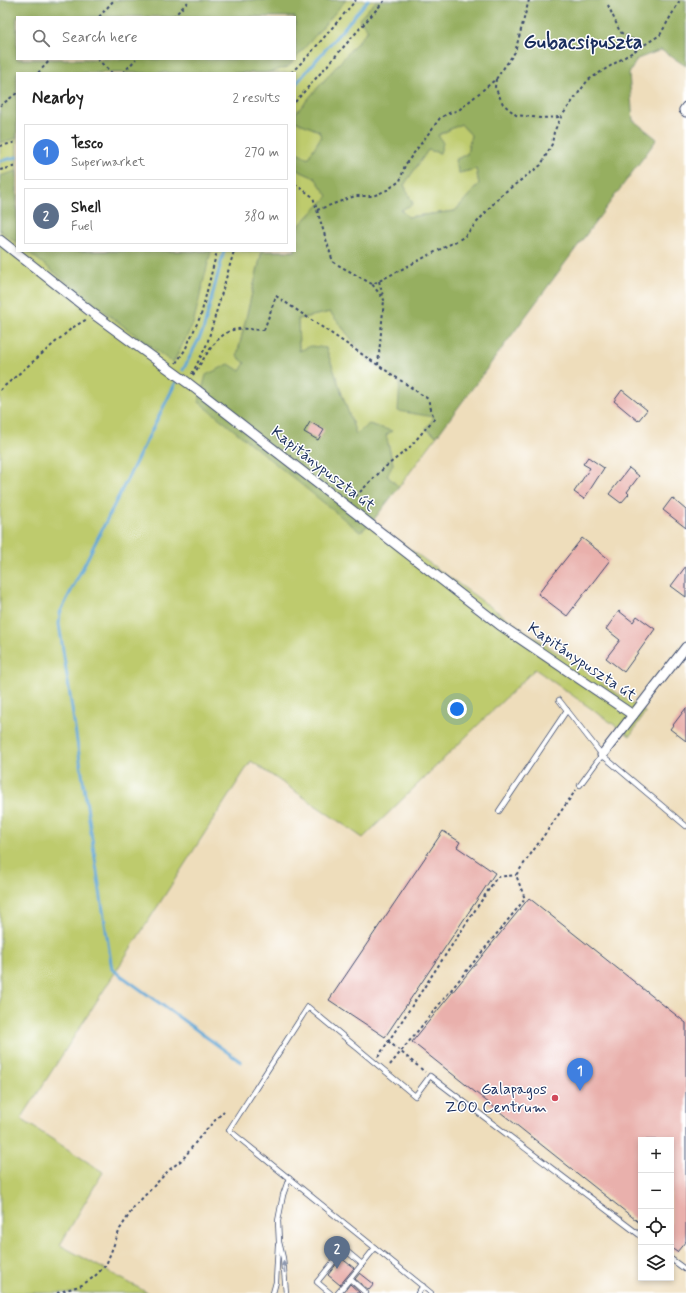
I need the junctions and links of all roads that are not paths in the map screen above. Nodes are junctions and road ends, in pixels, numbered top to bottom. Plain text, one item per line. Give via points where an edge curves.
1 (0, 240) edge
2 (686, 647) edge
3 (559, 700) dead end
4 (567, 710) junction
5 (633, 715) junction
6 (602, 755) junction
7 (580, 785) road end
8 (499, 811) dead end
9 (686, 826) edge
10 (288, 1178) junction
11 (638, 1234) edge
12 (279, 1242) junction
13 (375, 1248) junction
14 (674, 1261) edge
15 (362, 1264) junction
16 (686, 1270) edge
17 (350, 1280) junction
18 (423, 1286) junction
19 (273, 1293) edge
20 (286, 1293) edge
21 (330, 1293) edge
22 (338, 1293) edge
23 (366, 1293) edge
24 (418, 1293) edge
25 (431, 1293) edge

1 - 5 street, Kapitánypuszta út via 500,625
2 - 5 street
3 - 4 lane
4 - 6 lane
4 - 8 lane
5 - 6 street
6 - 7 lane
6 - 9 lane
10 - 11 lane via 230,1130 308,1007 415,1096 430,1076
10 - 12 lane via 279,1210
10 - 13 lane
12 - 19 lane
20 -> 12 lane
13 - 15 lane
13 - 18 lane
14 - 16 lane
15 - 17 lane
15 - 21 lane via 344,1249 317,1282
17 - 22 lane
17 - 23 lane
18 - 24 lane
18 - 25 lane

